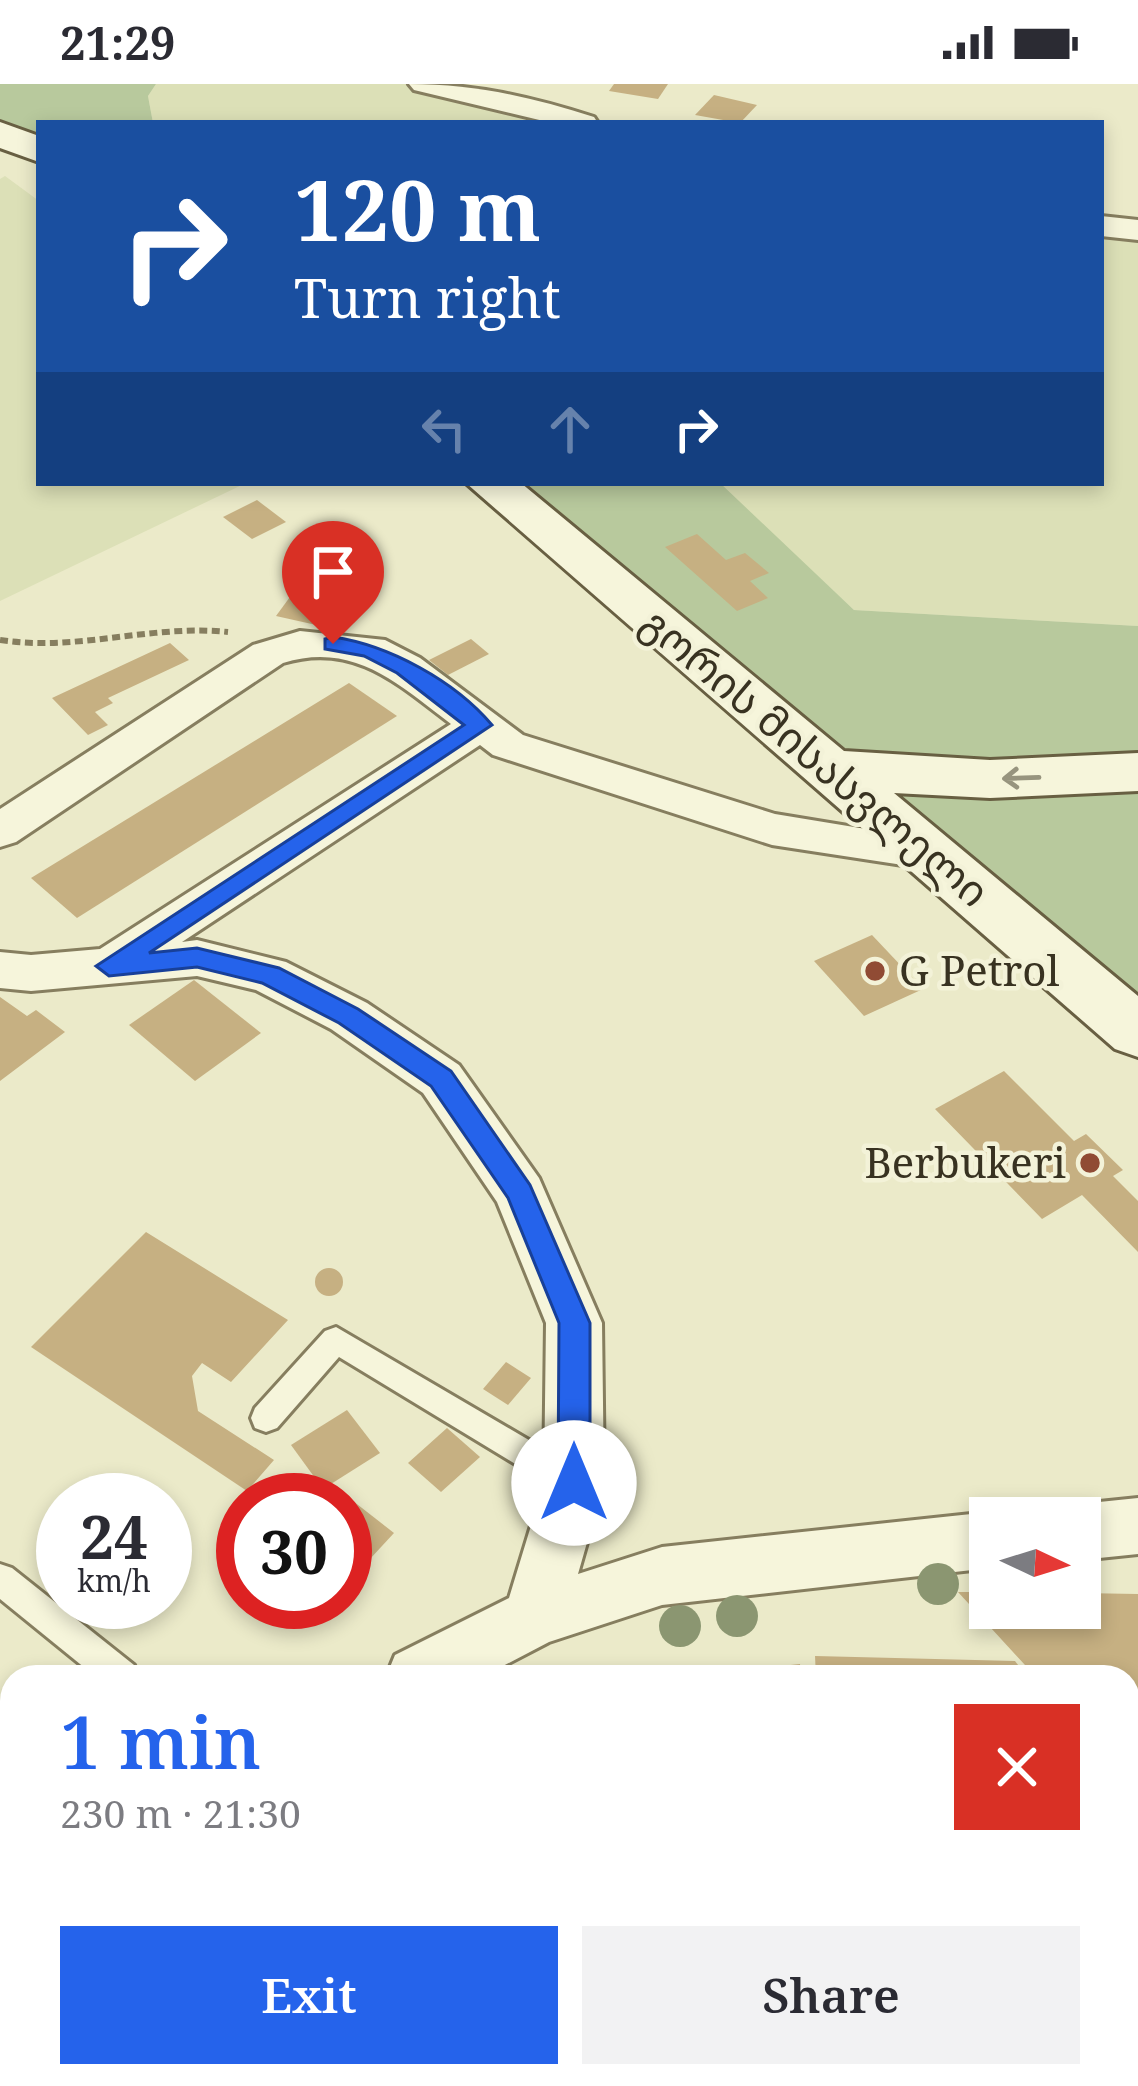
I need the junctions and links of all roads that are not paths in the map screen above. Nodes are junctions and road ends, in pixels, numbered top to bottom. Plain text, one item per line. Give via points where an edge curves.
1 (424, 84) edge
2 (574, 120) edge
3 (0, 134) edge
4 (36, 149) edge
5 (1104, 226) edge
6 (1138, 230) edge
7 (495, 486) edge
8 (480, 725) junction
9 (832, 770) junction
10 (1138, 772) edge
11 (0, 831) edge
12 (929, 854) junction
13 (109, 966) junction
14 (0, 970) edge
15 (1138, 1032) edge
16 (266, 1418) dead end
17 (574, 1483) junction
18 (1138, 1526) edge
19 (1101, 1530) edge
20 (969, 1542) edge
21 (0, 1580) edge
22 (534, 1618) junction
23 (107, 1665) edge
24 (442, 1665) edge

1 - 2 street
3 - 4 main road
5 - 6 street
7 - 9 main road, გორის მისასვლელი
8 - 11 street via 370,650 300,644 268,655
8 - 12 street via 508,745 772,829
8 - 13 street
10 -> 9 main road via 990,779
9 - 12 main road, გორის მისასვლელი
12 - 15 main road, გორის მისასვლელი
13 - 14 street
13 - 17 street via 197,958 269,975 349,1016 441,1079 520,1193 574,1323
16 - 17 lane via 336,1340
17 - 22 street
18 - 19 street
20 - 22 street via 662,1576
21 - 23 lane
22 - 24 street

